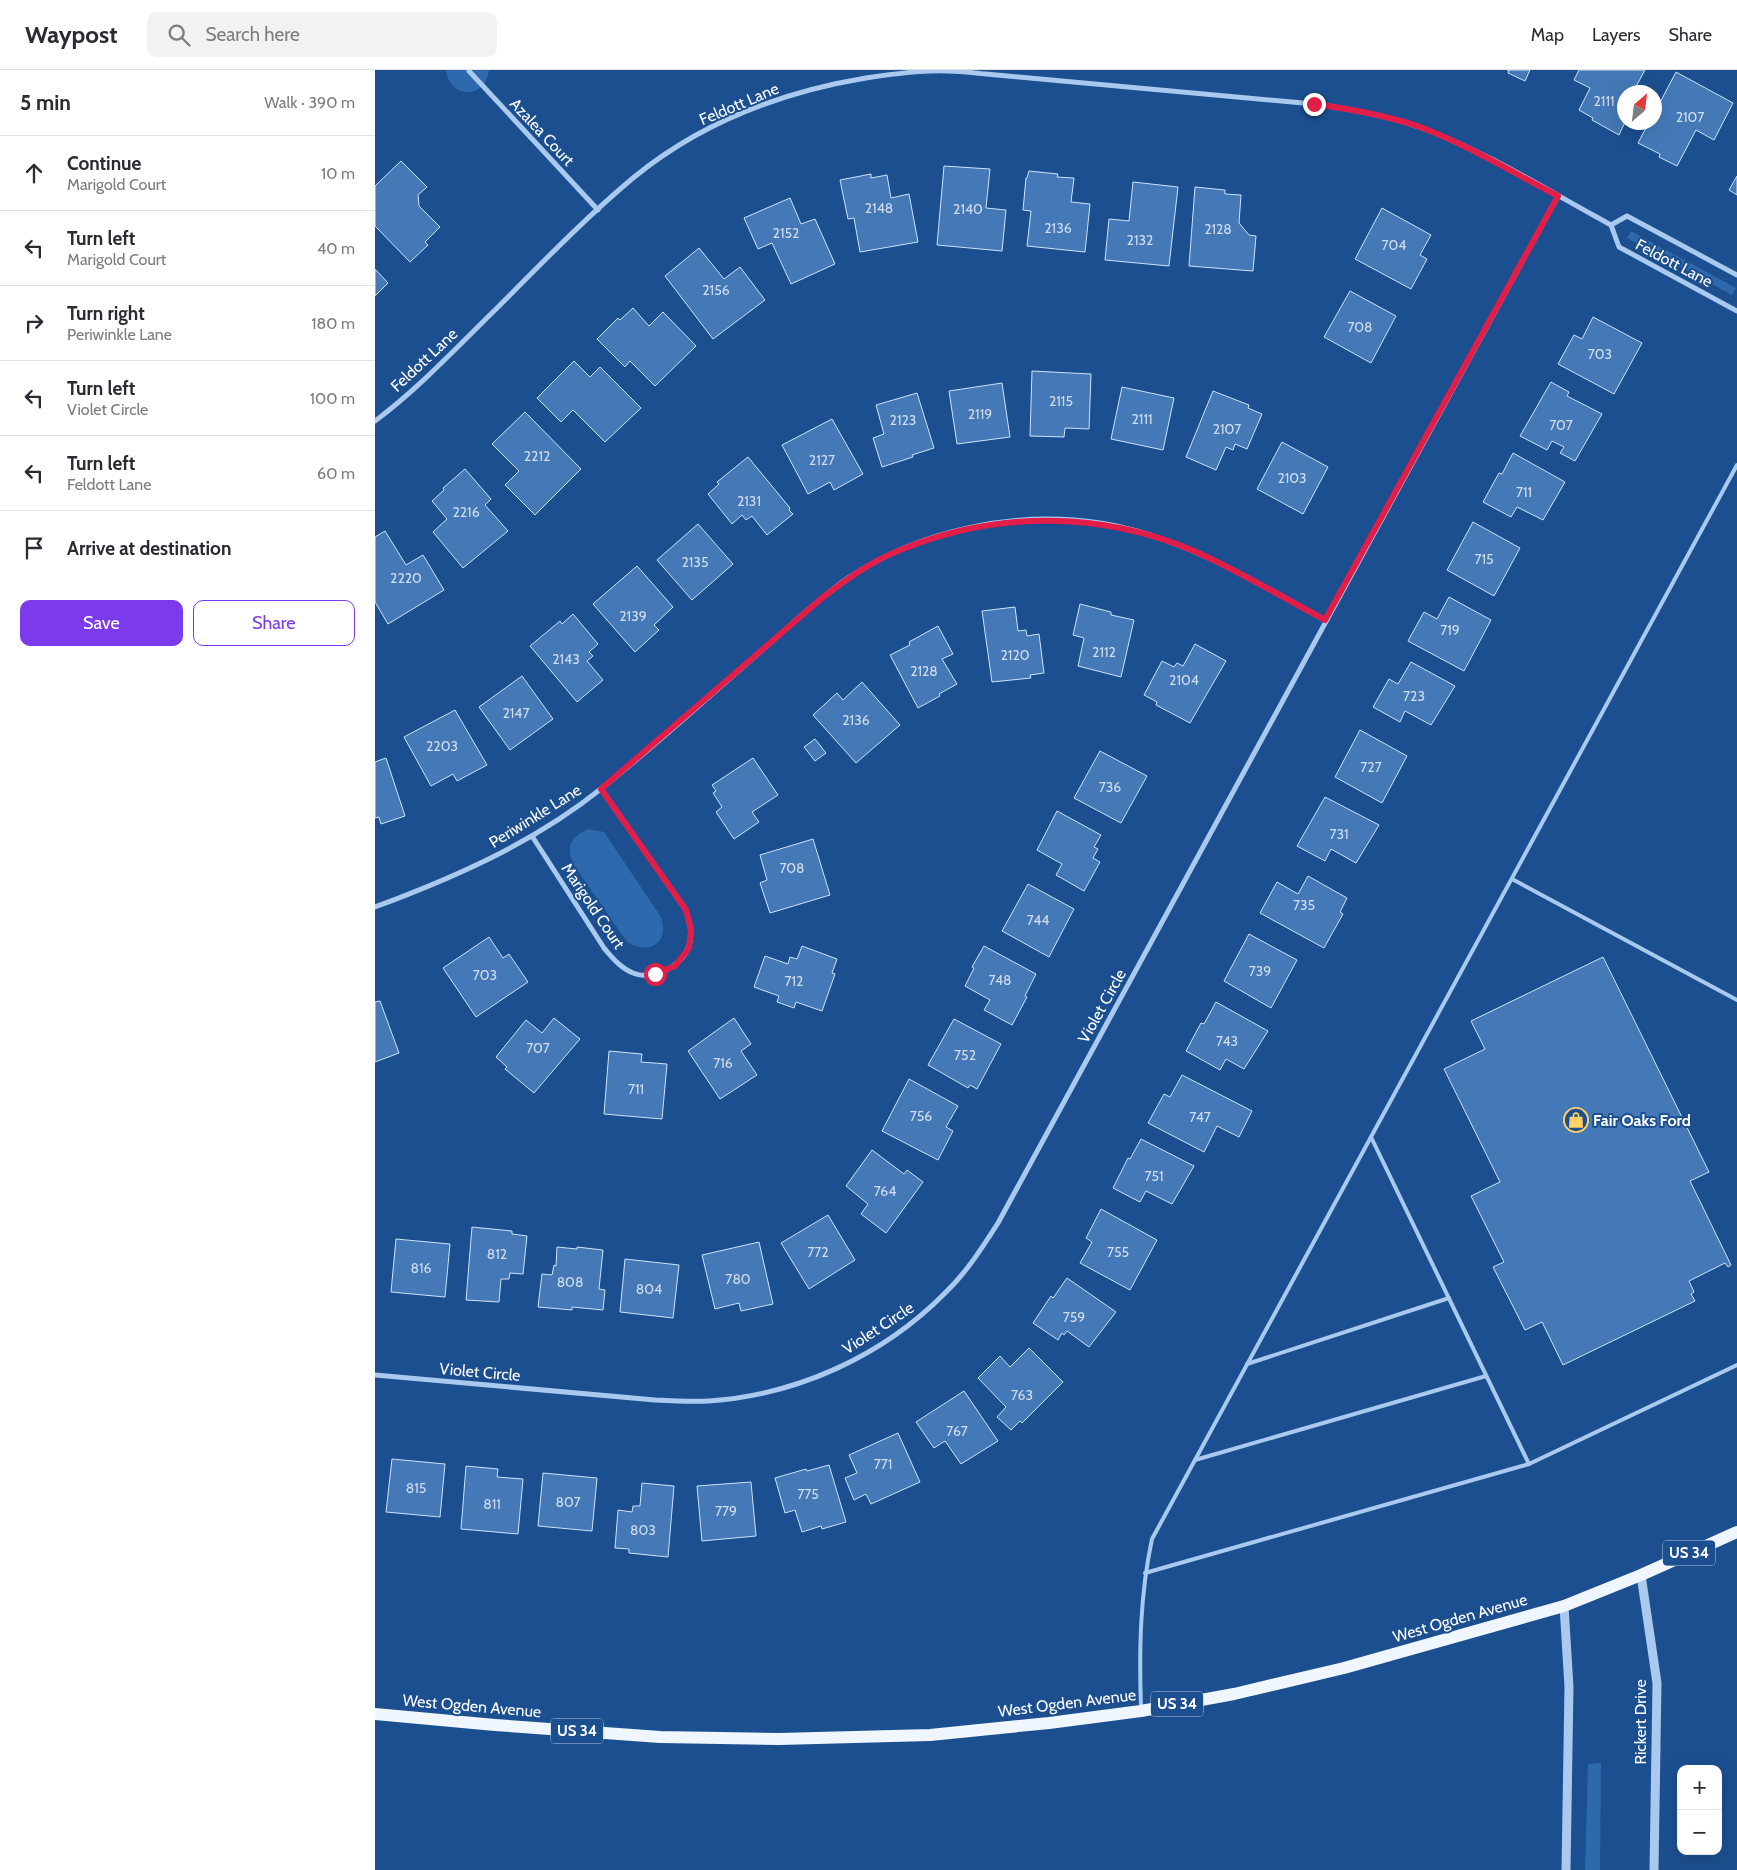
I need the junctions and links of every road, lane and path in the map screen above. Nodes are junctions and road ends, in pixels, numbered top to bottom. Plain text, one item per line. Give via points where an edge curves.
1 (469, 71) edge
2 (1558, 196) junction
3 (598, 210) junction
4 (1611, 225) junction
5 (1737, 275) edge
6 (1737, 311) edge
7 (375, 421) edge
8 (1737, 465) edge
9 (1325, 620) junction
10 (601, 789) junction
11 (532, 836) junction
12 (1511, 879) junction
13 (375, 907) edge
14 (1737, 1000) edge
15 (1371, 1137) junction
16 (1449, 1298) junction
17 (1247, 1364) junction
18 (1737, 1365) edge
19 (375, 1375) edge
20 (1486, 1376) junction
21 (1195, 1460) junction
22 (1529, 1464) junction
23 (1737, 1532) edge
24 (1145, 1573) junction
25 (1641, 1575) junction
26 (1563, 1606) junction
27 (1141, 1710) junction
28 (375, 1714) edge
29 (1566, 1870) edge
30 (1653, 1870) edge

1 - 3 street, Azalea Court
2 - 3 street, Feldott Lane via 1446,138 1410,124 1350,109 948,71 886,75 820,86 757,106 669,152
2 - 4 street, Feldott Lane
2 - 9 street, Violet Circle
3 - 7 street, Feldott Lane via 416,388
4 - 5 street, Feldott Lane via 1627,216
4 - 6 street, Feldott Lane via 1619,247
8 - 12 lane
9 - 10 street, Periwinkle Lane via 1193,551 1124,528 1041,520 958,530 902,549 849,577
9 - 19 street, Violet Circle via 998,1224 959,1278 911,1324 861,1356 813,1378 773,1391 717,1400 655,1400
10 - 11 street, Periwinkle Lane
10 - 11 street, Marigold Court via 686,910 691,929 689,948 675,966 655,974 634,974 618,964 604,948
11 - 13 street, Periwinkle Lane via 483,863
12 - 14 lane
12 - 15 lane
15 - 16 lane
15 - 17 lane
16 - 17 lane
16 - 20 lane
17 - 21 lane
18 - 22 lane
20 - 21 lane
20 - 22 lane
21 - 24 lane via 1152,1539
22 - 24 lane
23 - 25 main road, West Ogden Avenue / US 34
24 - 27 lane via 1140,1632
25 - 26 main road, West Ogden Avenue / US 34
25 - 30 street, Rickert Drive via 1657,1683
26 - 27 main road, West Ogden Avenue / US 34 via 1344,1668 1234,1694
26 - 29 street via 1569,1687
27 - 28 main road, West Ogden Avenue / US 34 via 1049,1724 930,1735 779,1739 660,1737

